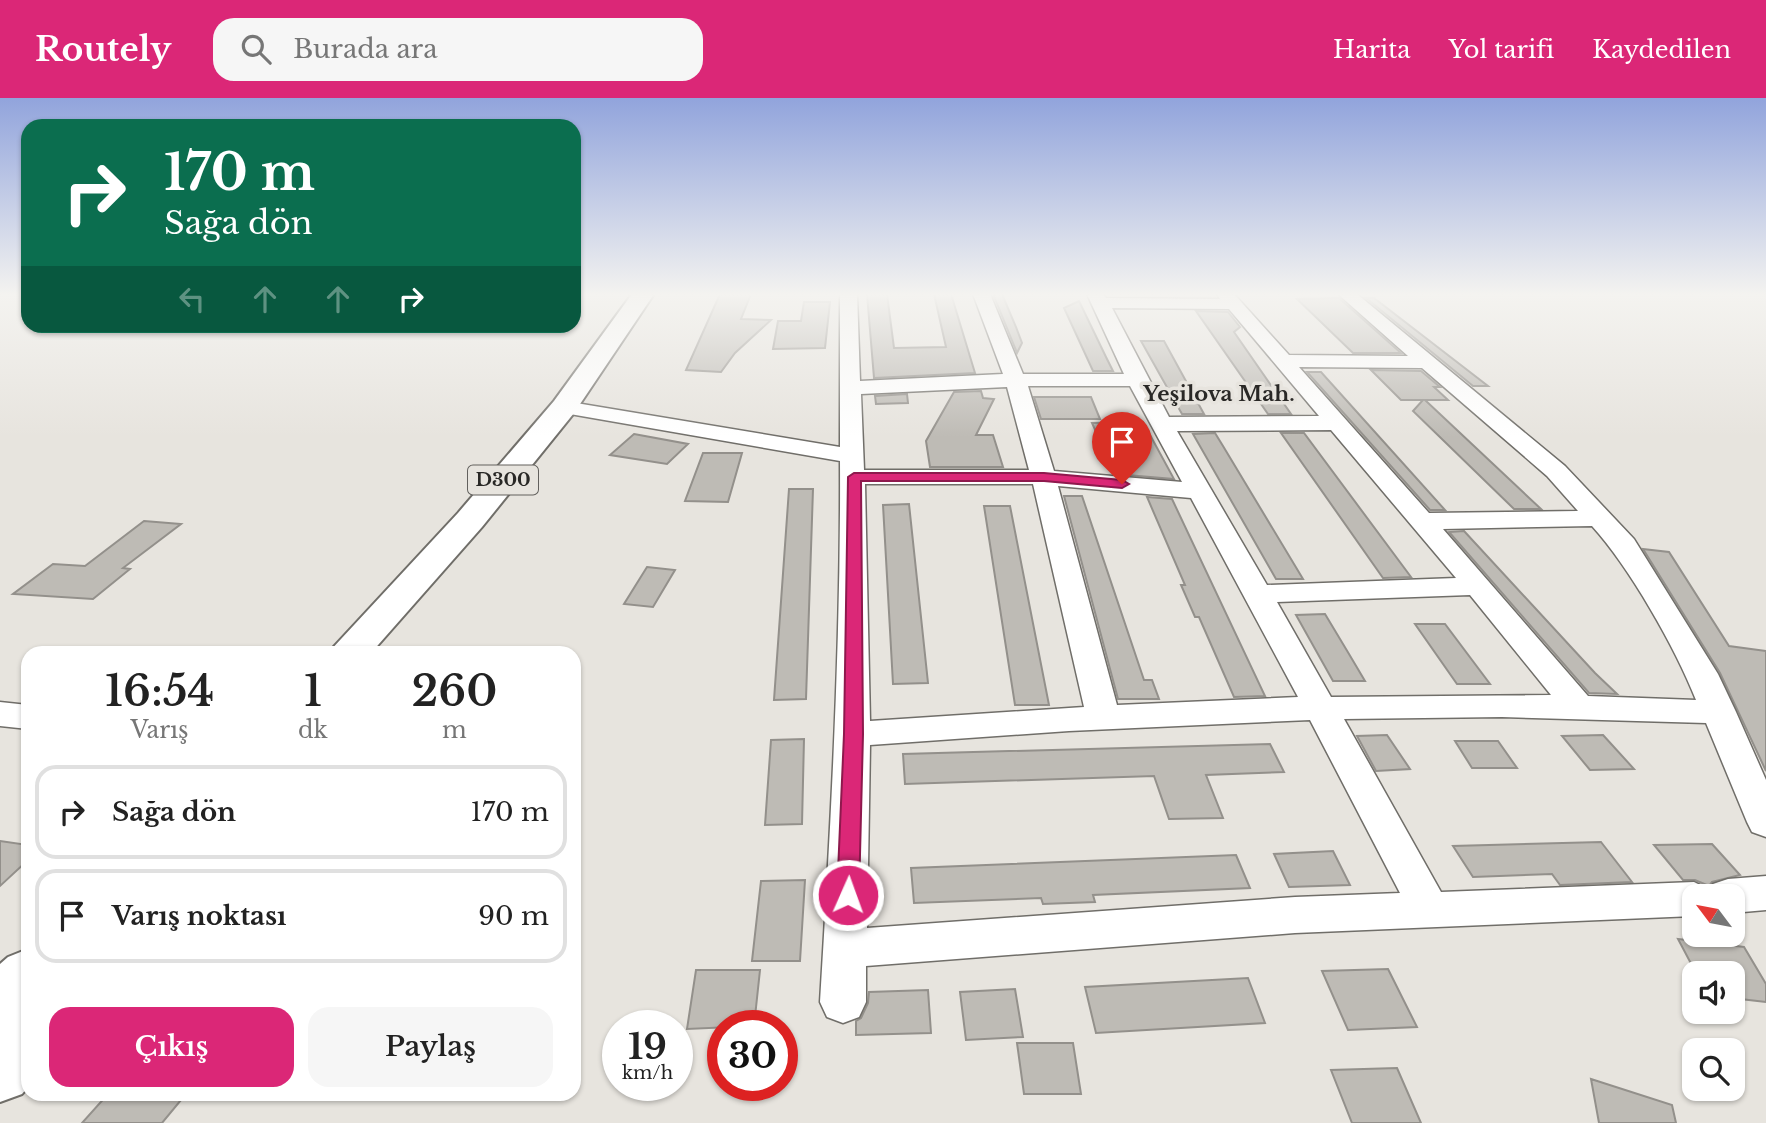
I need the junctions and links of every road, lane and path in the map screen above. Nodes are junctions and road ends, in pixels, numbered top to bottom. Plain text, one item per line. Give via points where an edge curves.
1 (615, 342) edge
2 (627, 342) edge
3 (850, 342) edge
4 (1000, 342) edge
5 (1119, 342) edge
6 (1268, 342) edge
7 (1404, 342) edge
8 (1285, 361) junction
9 (1428, 362) junction
10 (1015, 380) junction
11 (1137, 380) junction
12 (852, 388) junction
13 (577, 408) junction
14 (1338, 423) junction
15 (1164, 424) junction
16 (854, 467) junction
17 (1044, 477) junction
18 (1200, 491) junction
19 (1599, 517) junction
20 (1423, 521) junction
21 (1478, 586) junction
22 (1258, 594) junction
23 (354, 646) edge
24 (390, 646) edge
25 (1576, 704) junction
26 (1323, 708) junction
27 (1718, 712) junction
28 (0, 714) edge
29 (1103, 715) junction
30 (21, 716) edge
31 (853, 734) junction
32 (1766, 822) edge
33 (1766, 893) edge
34 (1745, 895) edge
35 (1682, 899) edge
36 (1430, 909) junction
37 (846, 949) junction
38 (21, 982) edge
39 (0, 1002) edge
40 (843, 1002) dead end
41 (21, 1050) edge
42 (0, 1072) edge

1 - 13 highway, D300
2 - 13 highway, D300
3 - 12 street
4 - 10 street
5 - 11 street
6 - 8 street
7 - 9 street
8 - 9 street
8 - 14 street
9 - 19 street via 1556,471
10 - 11 street
10 - 12 street
10 - 17 street
11 - 15 street
12 - 16 street
13 - 16 street
13 - 23 highway, D300
13 - 24 highway, D300 via 501,523
14 - 15 street
14 - 20 street
15 - 18 street
16 - 17 street
16 - 31 street
17 - 18 street
17 - 29 street
18 - 22 street
19 - 20 street
19 - 27 street via 1624,545 1702,674
20 - 21 street
21 - 22 street
21 - 25 street
22 - 26 street
25 - 26 street
25 - 27 street
26 - 29 street
26 - 36 street
27 - 32 street
28 - 30 street
29 - 31 street
31 - 37 street
33 - 34 street
35 - 36 street
36 - 37 street
37 - 40 street
38 - 39 highway
41 - 42 highway

